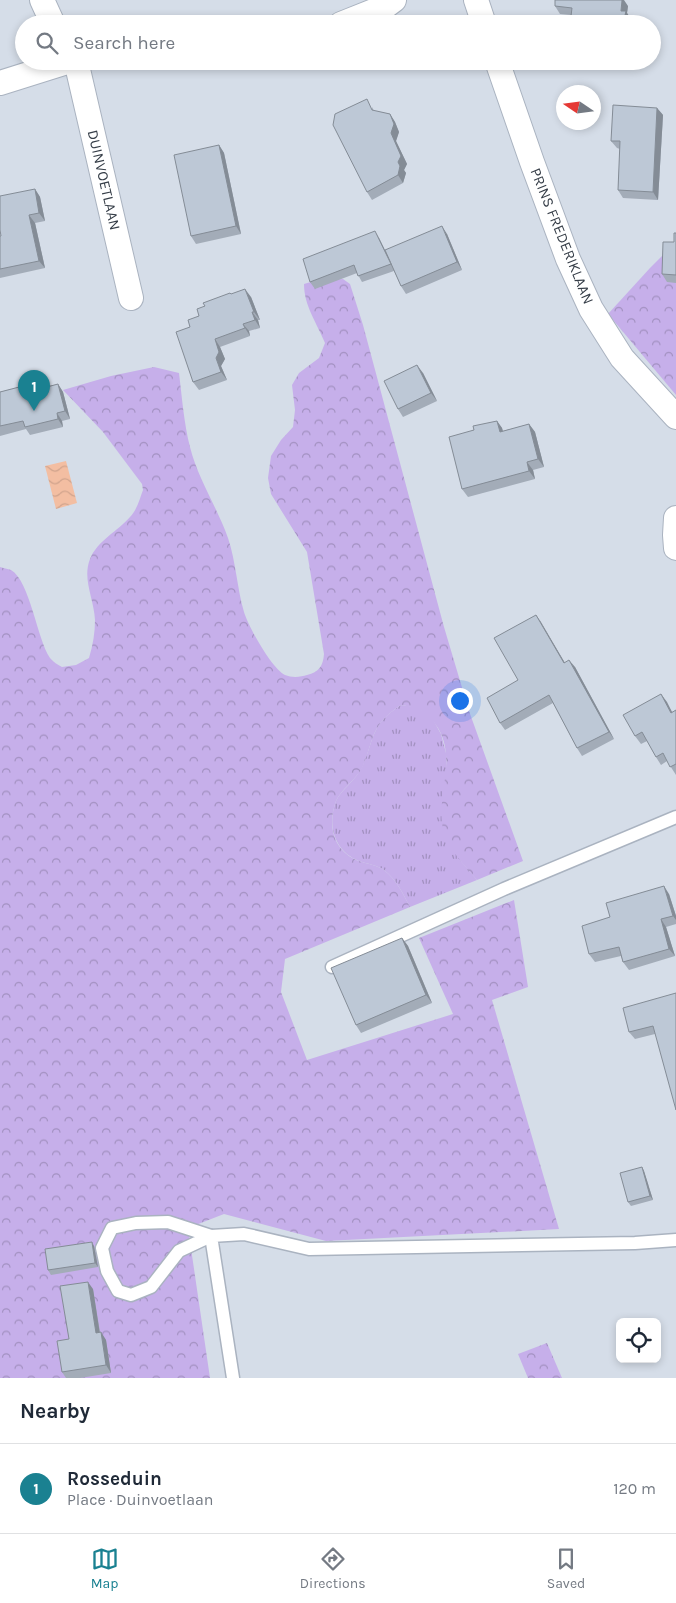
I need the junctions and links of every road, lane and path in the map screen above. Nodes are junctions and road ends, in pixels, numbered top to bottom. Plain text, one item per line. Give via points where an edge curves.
1 (42, 0) edge
2 (394, 0) edge
3 (476, 0) edge
4 (48, 15) edge
5 (364, 15) edge
6 (481, 15) edge
7 (41, 70) edge
8 (78, 70) edge
9 (500, 70) edge
10 (0, 83) edge
11 (131, 298) dead end
12 (676, 417) edge
13 (676, 518) edge
14 (676, 548) edge
15 (676, 817) edge
16 (332, 967) edge
17 (211, 1236) junction
18 (676, 1240) edge
19 (233, 1378) edge

1 - 4 street
2 - 5 street
3 - 6 street
7 - 10 street
8 - 11 street, DUINVOETLAAN
9 - 12 street, PRINS FREDERIKLAAN via 568,259 591,309 622,358
13 - 14 street
15 - 16 lane via 504,889
17 - 17 lane via 168,1222 112,1228 102,1248 107,1271 118,1291 131,1295 151,1287 179,1251
17 - 18 lane via 244,1234 309,1248
17 - 19 lane

